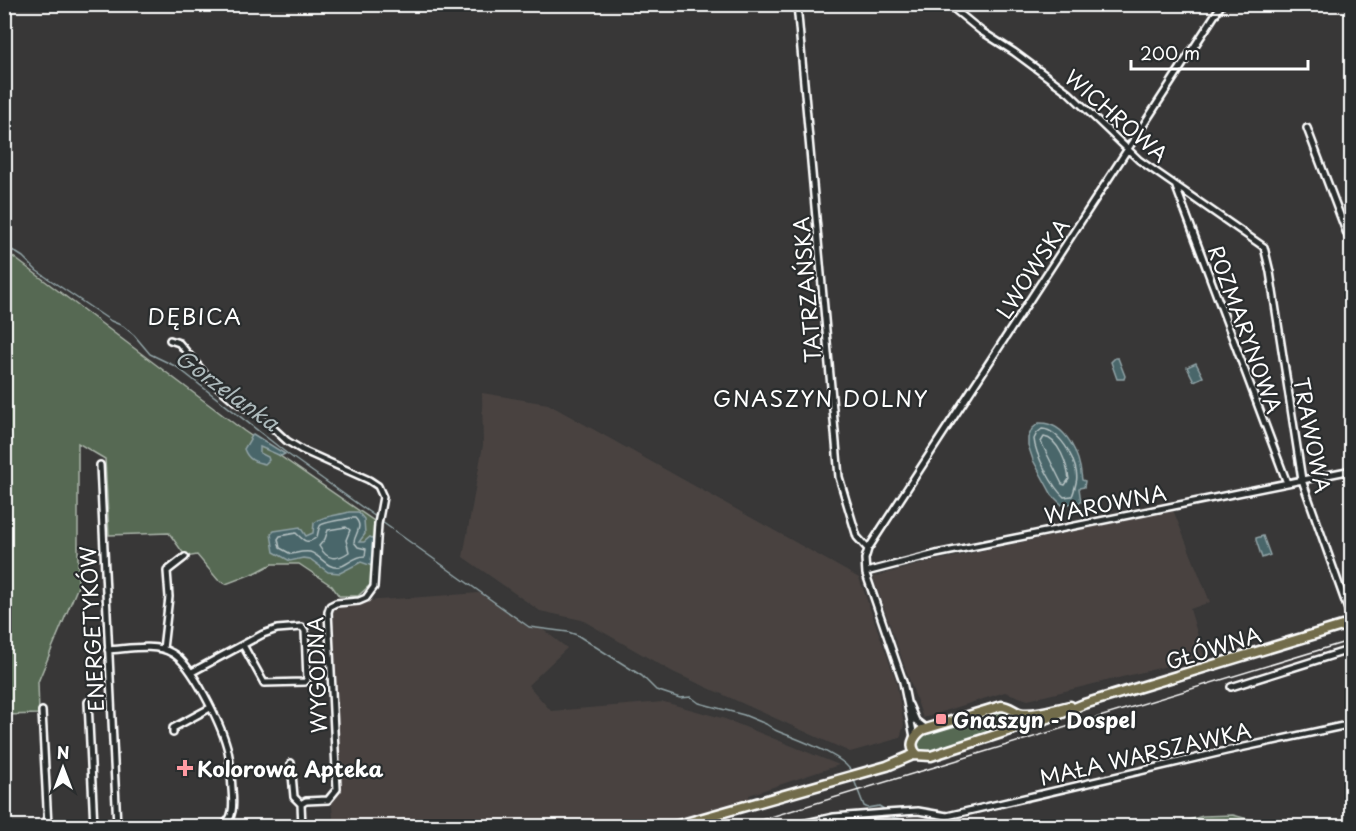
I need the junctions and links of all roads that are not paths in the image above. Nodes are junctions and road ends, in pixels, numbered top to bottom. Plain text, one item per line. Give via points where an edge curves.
1 (797, 4) edge
2 (948, 4) edge
3 (1222, 4) edge
4 (1307, 129) dead end
5 (1128, 151) junction
6 (1175, 185) junction
7 (1352, 248) edge
8 (1265, 249) joint
9 (170, 340) dead end
10 (100, 465) dead end
11 (1352, 470) edge
12 (1302, 480) junction
13 (1287, 483) junction
14 (868, 549) junction
15 (185, 557) dead end
16 (866, 572) junction
17 (1352, 622) edge
18 (243, 645) junction
19 (163, 648) junction
20 (108, 650) junction
21 (1352, 650) edge
22 (192, 672) junction
23 (1231, 687) dead end
24 (88, 702) dead end
25 (908, 703) junction
26 (1084, 704) junction
27 (210, 708) junction
28 (42, 711) dead end
29 (1015, 713) junction
30 (1352, 724) edge
31 (927, 729) junction
32 (1009, 730) junction
33 (173, 733) dead end
34 (913, 741) junction
35 (918, 755) junction
36 (291, 763) dead end
37 (867, 770) junction
38 (301, 804) junction
39 (728, 813) junction
40 (231, 824) edge
41 (48, 826) edge
42 (94, 826) edge
43 (117, 826) edge
44 (222, 826) edge
45 (302, 826) edge
46 (675, 826) edge
47 (691, 826) edge
48 (793, 826) edge

1 - 14 street, TATRZAŃSKA via 839,477 858,537
2 - 5 street, WICHROWA via 1068,92
3 - 5 street, LWOWSKA
4 - 7 street
5 - 6 street, WICHROWA
5 - 14 street, LWOWSKA
6 - 8 street, WICHROWA
6 - 13 street, ROZMARYNOWA
8 - 12 street, TRAWOWA
9 - 38 street, WYGODNA via 179,343 210,380 287,441 369,480 378,486 383,497 374,587 366,598 336,603 328,612 337,789 328,800
10 - 20 street, ENERGETYKÓW
11 - 12 street, WAROWNA
12 - 13 street, WAROWNA
12 - 17 street, TRAWOWA
13 - 16 street, WAROWNA via 936,554
14 - 16 street
15 - 19 street via 167,571 169,597
16 - 25 street
17 - 26 main road, GŁÓWNA
18 - 18 street via 264,683 307,680 304,628 270,631
18 - 22 street
19 - 20 street
19 - 22 street via 180,658
20 - 43 street, ENERGETYKÓW
21 - 23 street
22 - 27 street
24 - 42 street
25 - 31 street via 916,721
25 - 34 street
26 - 29 main road, GŁÓWNA via 1036,714
26 - 32 main road, GŁÓWNA
27 - 33 street via 173,728
27 - 40 street via 231,764
28 - 41 street
29 - 31 main road, GŁÓWNA via 1001,706
29 - 32 main road
30 - 48 street, MAŁA WARSZAWKA via 947,816 897,812 834,817
31 - 34 main road, GŁÓWNA
32 - 35 main road, GŁÓWNA via 930,756
34 - 35 main road
34 - 37 main road, GŁÓWNA via 897,757
35 - 37 main road, GŁÓWNA
36 - 38 street via 294,797
37 - 39 main road
38 - 45 street
39 - 46 main road
39 - 47 main road
40 - 44 street

